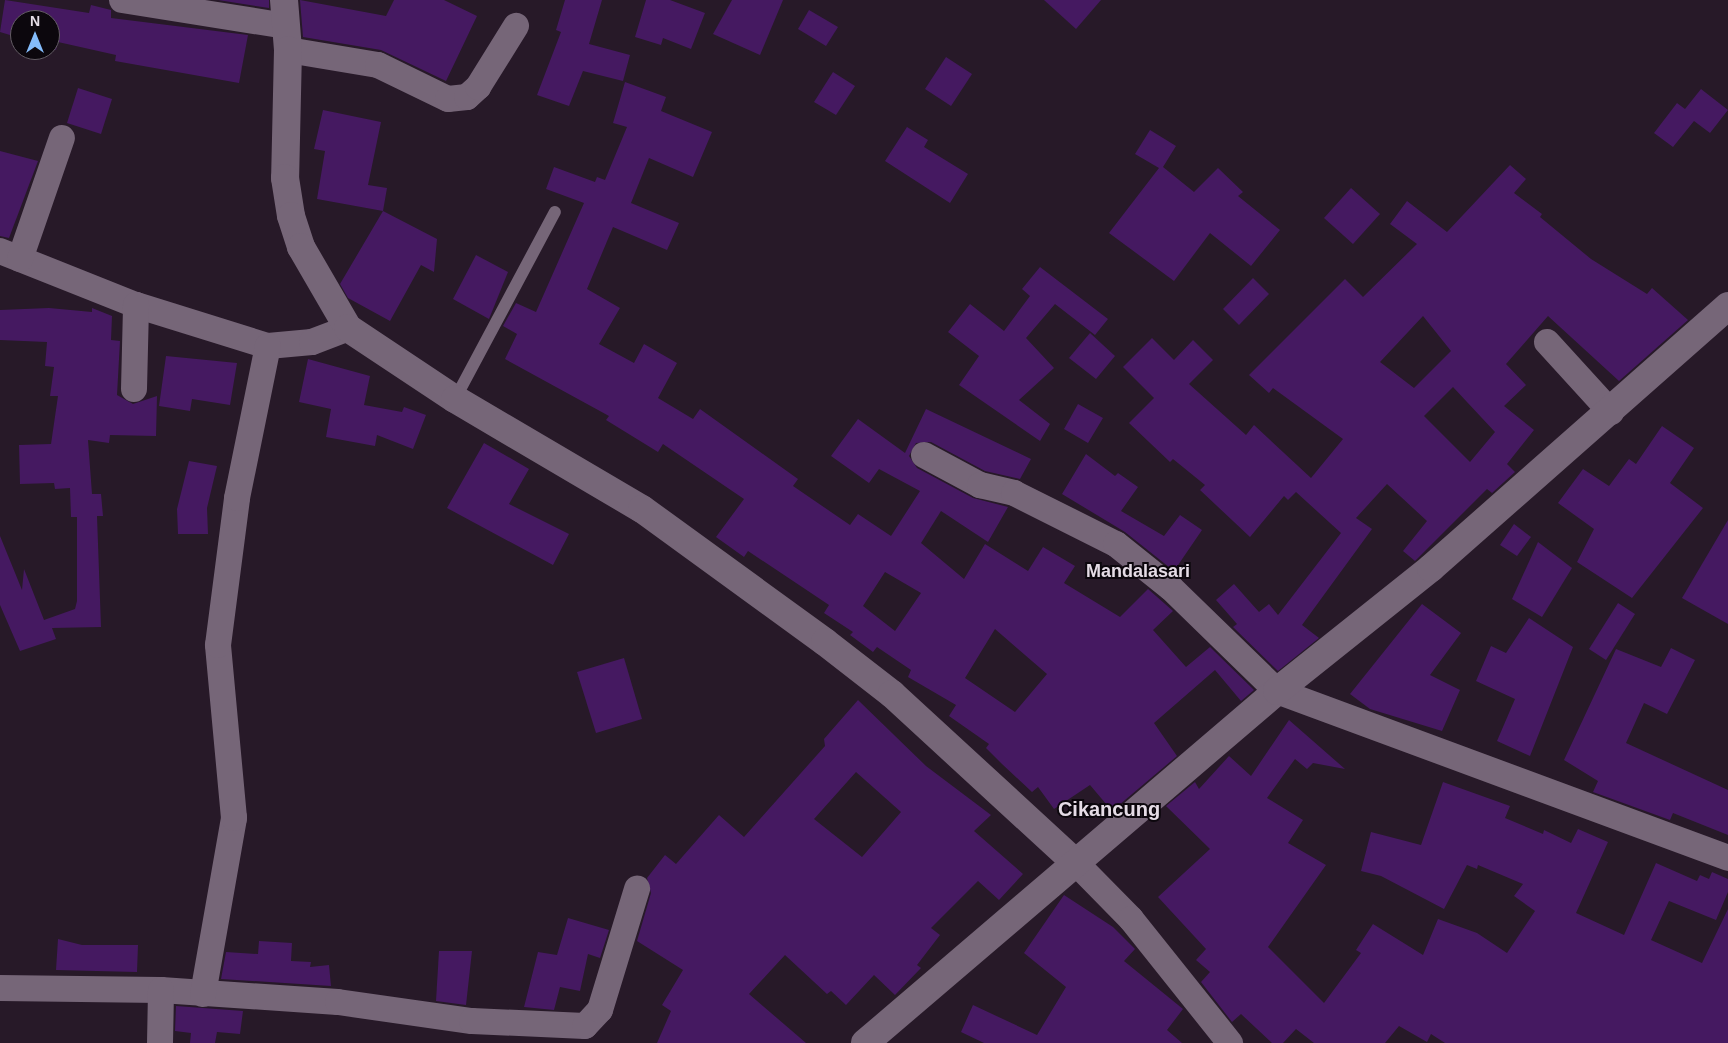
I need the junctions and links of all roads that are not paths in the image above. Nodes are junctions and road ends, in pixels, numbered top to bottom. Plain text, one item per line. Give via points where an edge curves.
1 (122, 0) edge
2 (286, 25) edge
3 (516, 26) dead end
4 (62, 138) dead end
5 (555, 212) dead end
6 (10, 255) edge
7 (136, 305) junction
8 (1728, 306) edge
9 (348, 328) junction
10 (1547, 342) dead end
11 (268, 346) junction
12 (134, 389) dead end
13 (455, 399) junction
14 (1610, 412) junction
15 (924, 455) dead end
16 (1278, 691) junction
17 (1728, 858) edge
18 (1076, 863) junction
19 (637, 890) dead end
20 (0, 988) edge
21 (161, 990) junction
22 (203, 994) junction
23 (160, 1043) edge
24 (865, 1043) edge
25 (1230, 1043) edge

1 - 2 street
2 - 3 street via 448,99 467,97 478,87
2 - 9 street via 285,178 291,216 301,247
4 - 6 street
5 - 13 lane
6 - 7 street
7 - 11 street
7 - 12 street
8 - 14 street
9 - 11 street via 312,342
9 - 13 street
10 - 14 street
11 - 22 street via 237,498 218,645 234,818
13 - 18 street via 642,509 825,642 892,694
14 - 16 street via 1432,568
15 - 16 street via 980,485 1014,493 1116,544 1171,588
16 - 17 street
16 - 18 street
18 - 24 street
18 - 25 street via 1131,919
19 - 22 street via 600,1010 584,1026 472,1021 338,1002
20 - 21 street
21 - 22 street
21 - 23 street

